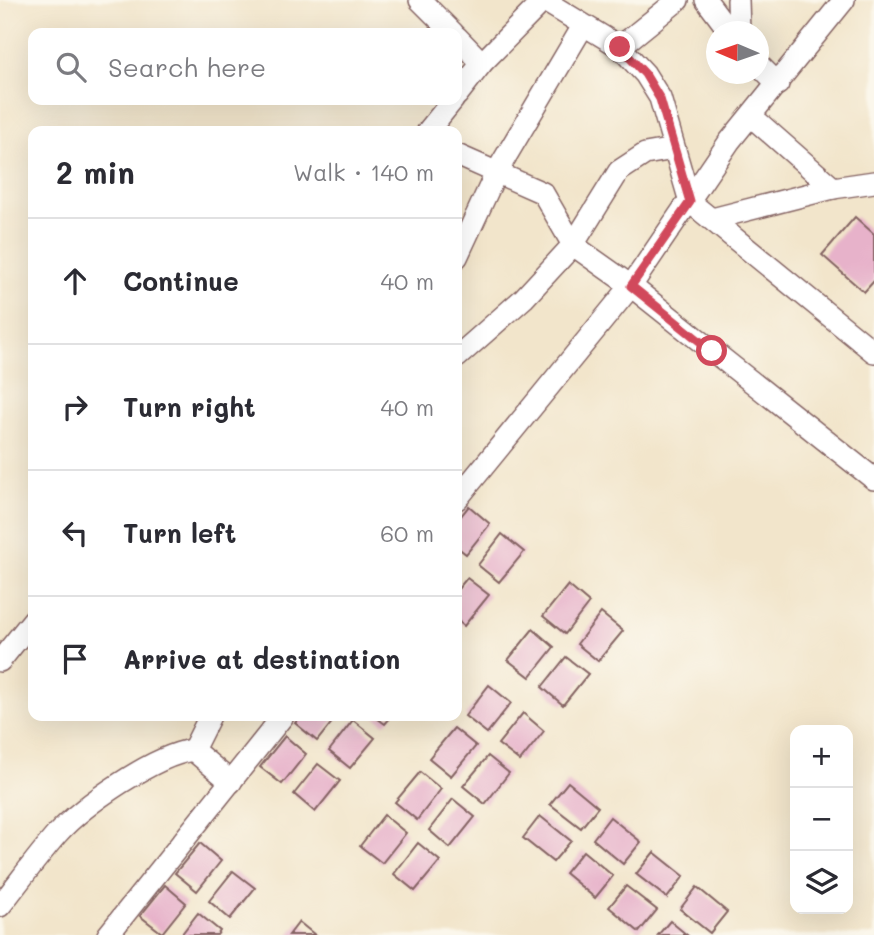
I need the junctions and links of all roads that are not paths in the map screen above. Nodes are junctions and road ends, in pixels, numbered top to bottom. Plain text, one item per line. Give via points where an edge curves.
1 (420, 0) edge
2 (543, 0) edge
3 (678, 0) edge
4 (706, 0) edge
5 (738, 0) edge
6 (844, 0) edge
7 (722, 21) edge
8 (739, 21) edge
9 (583, 26) junction
10 (448, 28) edge
11 (462, 42) edge
12 (620, 47) junction
13 (482, 63) junction
14 (769, 75) edge
15 (778, 84) junction
16 (462, 89) edge
17 (449, 105) edge
18 (751, 116) junction
19 (432, 126) edge
20 (674, 149) junction
21 (462, 157) edge
22 (496, 173) junction
23 (874, 182) edge
24 (833, 188) junction
25 (690, 202) junction
26 (712, 219) junction
27 (462, 246) edge
28 (573, 246) junction
29 (631, 286) junction
30 (874, 352) edge
31 (462, 353) edge
32 (874, 480) edge
33 (462, 493) edge
34 (28, 626) edge
35 (0, 662) edge
36 (208, 721) edge
37 (279, 721) edge
38 (193, 750) junction
39 (230, 782) junction
40 (0, 906) edge
41 (108, 935) edge

1 - 10 street
2 - 9 street
2 - 13 street
3 - 12 street
4 - 7 street
5 - 8 street
6 - 15 street
9 - 12 street
9 - 22 street
11 - 13 street
12 - 20 street via 660,99
13 - 16 street
14 - 15 street
15 - 18 street
17 - 19 street
18 - 24 street
18 - 25 street
20 - 25 street
20 - 28 street via 645,155 620,171
21 - 22 street
22 - 27 street
22 - 28 street via 543,193
23 - 24 street
24 - 26 street
25 - 26 street
25 - 29 street
26 - 30 street
28 - 29 street
28 - 31 street via 524,298
29 - 32 street
29 - 33 street
34 - 35 street
36 - 38 street
37 - 39 street
38 - 39 street
38 - 40 street via 139,770 59,832
39 - 41 street

